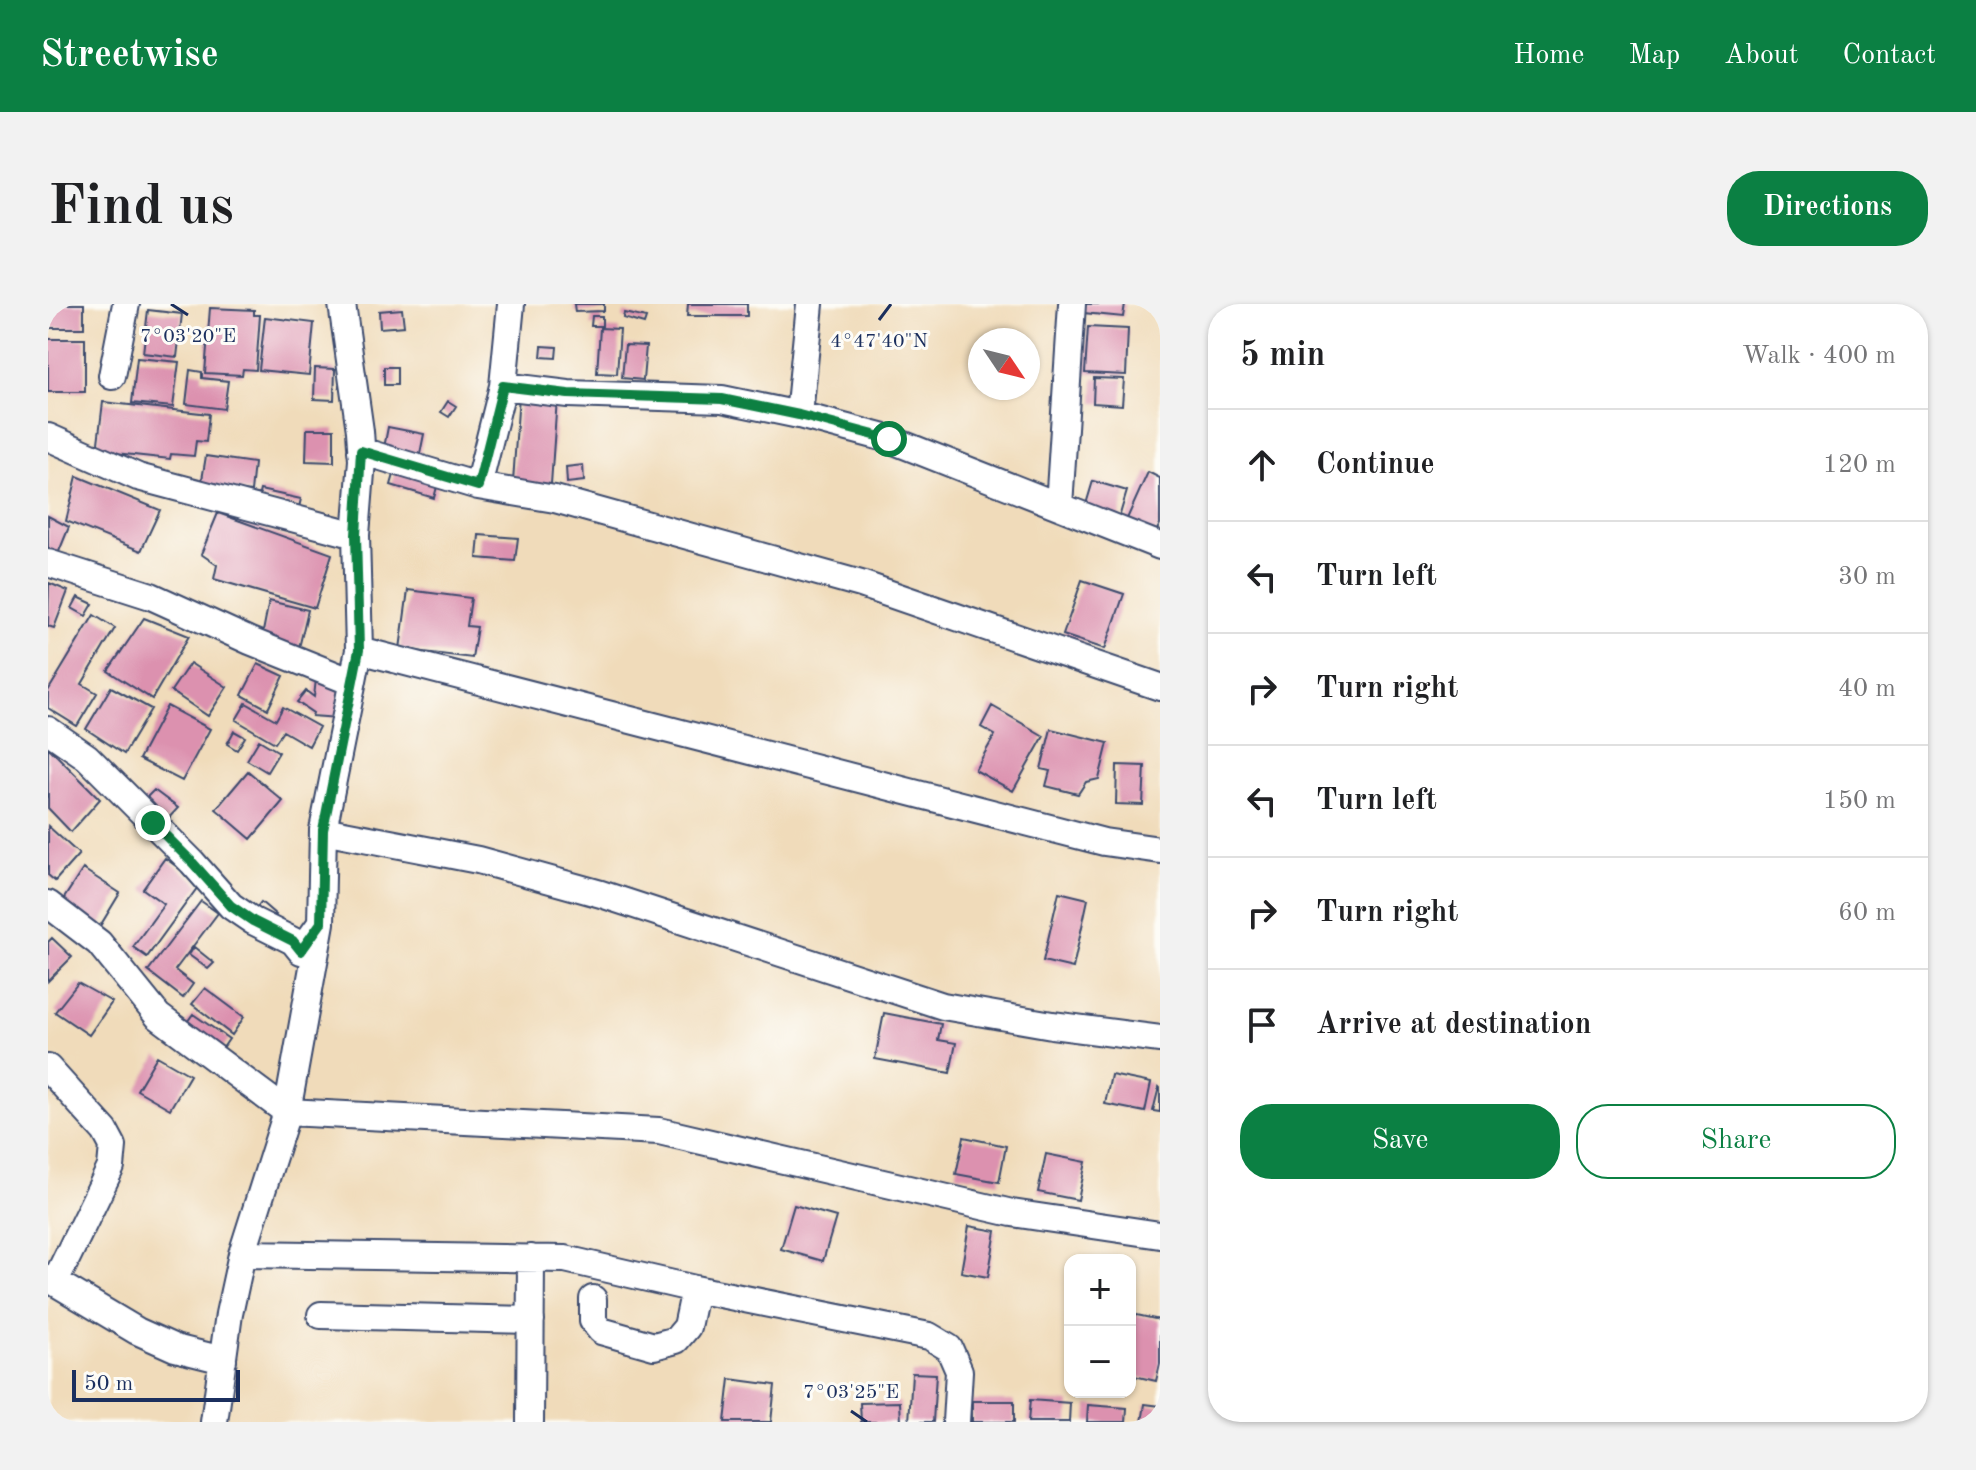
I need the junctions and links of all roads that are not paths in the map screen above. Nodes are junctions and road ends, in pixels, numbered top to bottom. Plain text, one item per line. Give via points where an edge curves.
1 (126, 304) edge
2 (342, 304) edge
3 (511, 304) edge
4 (810, 304) edge
5 (1072, 304) edge
6 (112, 376) dead end
7 (503, 386) junction
8 (799, 415) junction
9 (48, 437) edge
10 (361, 451) junction
11 (478, 486) junction
12 (1059, 506) junction
13 (356, 535) junction
14 (1160, 546) edge
15 (48, 563) edge
16 (359, 650) junction
17 (352, 682) junction
18 (1160, 687) edge
19 (48, 730) edge
20 (323, 830) junction
21 (1160, 850) edge
22 (48, 904) edge
23 (321, 923) junction
24 (1160, 1039) edge
25 (48, 1068) edge
26 (287, 1112) junction
27 (1160, 1235) edge
28 (242, 1254) junction
29 (531, 1258) junction
30 (51, 1280) edge
31 (695, 1289) junction
32 (593, 1299) dead end
33 (321, 1315) dead end
34 (531, 1320) junction
35 (223, 1360) junction
36 (214, 1422) edge
37 (530, 1422) edge
38 (956, 1422) edge

1 - 6 street
2 - 10 street
3 - 7 street
4 - 8 street
5 - 12 street
7 - 8 street via 568,394 722,399
7 - 11 street
8 - 12 street via 889,439
9 - 13 street via 138,477
10 - 11 street
10 - 13 street
11 - 18 street via 555,499 861,584
12 - 14 street
13 - 16 street
15 - 17 street via 151,596
16 - 17 street
16 - 21 street via 1089,838
17 - 20 street
19 - 23 street via 87,757 231,906 293,941 301,951
20 - 23 street
20 - 24 street via 478,860 601,894 943,1006
22 - 26 street via 99,943 158,1016
23 - 26 street
25 - 30 street via 113,1146 111,1167
26 - 27 street via 659,1131 1012,1213
26 - 28 street
28 - 29 street
28 - 35 street
29 - 31 street via 565,1259
29 - 34 street
30 - 35 street via 137,1331
31 - 32 street via 687,1327 676,1340 654,1346 601,1331 593,1321
31 - 38 street via 929,1336 949,1348 959,1371
33 - 34 street
34 - 37 street
35 - 36 street

